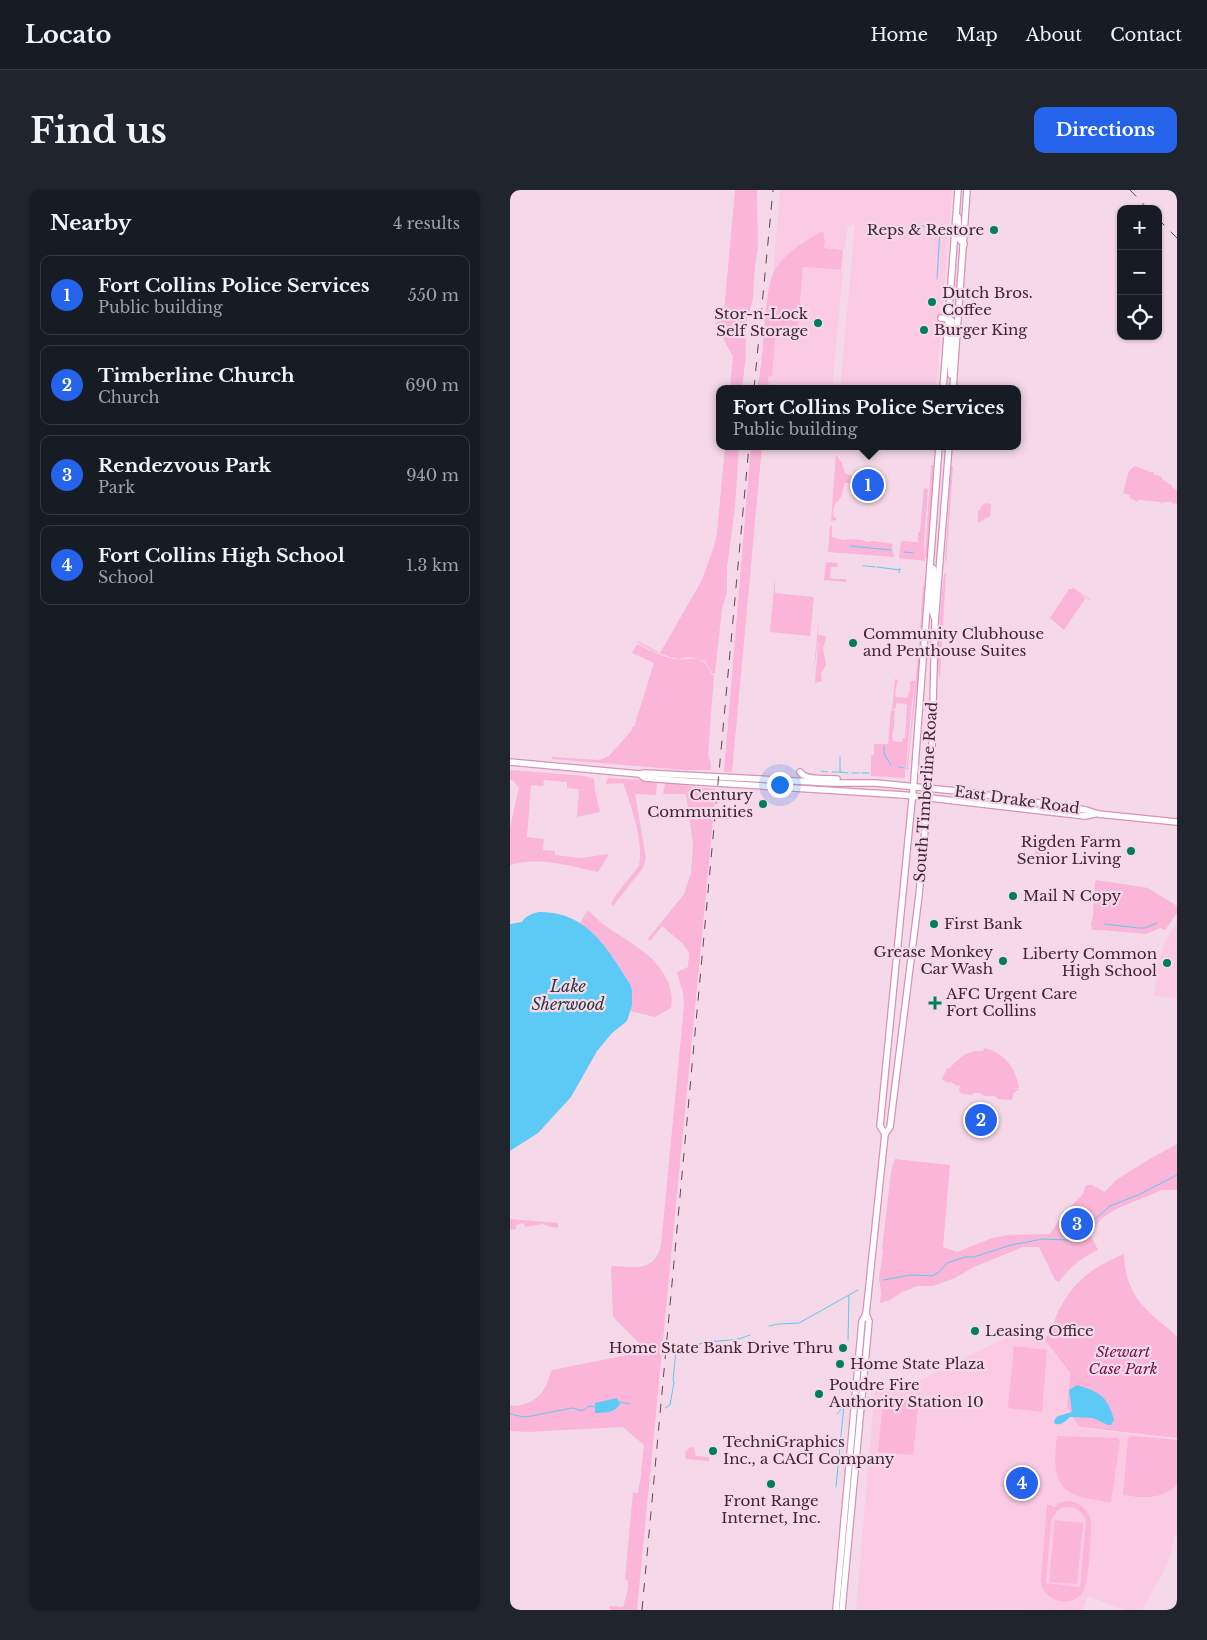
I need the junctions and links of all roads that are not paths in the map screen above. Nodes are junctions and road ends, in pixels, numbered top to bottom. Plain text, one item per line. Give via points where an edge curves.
1 (965, 190) edge
2 (957, 191) edge
3 (964, 244) junction
4 (944, 318) junction
5 (953, 380) junction
6 (943, 385) edge
7 (953, 385) edge
8 (939, 450) edge
9 (949, 450) edge
10 (934, 519) junction
11 (930, 567) junction
12 (940, 568) junction
13 (936, 622) junction
14 (510, 762) edge
15 (800, 772) dead end
16 (639, 774) junction
17 (686, 775) junction
18 (799, 781) junction
19 (661, 782) junction
20 (844, 783) junction
21 (743, 784) junction
22 (913, 786) junction
23 (798, 788) junction
24 (929, 788) junction
25 (912, 796) junction
26 (928, 797) junction
27 (1071, 808) junction
28 (1030, 809) junction
29 (1095, 814) junction
30 (1177, 822) edge
31 (885, 1134) junction
32 (866, 1314) junction
33 (836, 1610) edge
34 (842, 1610) edge

1 - 3 main road
2 - 3 main road via 959,239
2 - 4 main road
3 - 5 main road
4 - 5 main road via 951,320 953,325 950,374
4 - 6 main road
5 - 7 main road
8 - 10 main road, South Timberline Road
9 - 12 main road, South Timberline Road
10 - 11 main road, South Timberline Road
10 - 12 main road via 937,536 935,563
11 - 13 main road via 934,570 932,611
11 - 22 main road, South Timberline Road
12 - 13 main road, South Timberline Road
13 - 24 main road, South Timberline Road
14 - 16 main road, East Drake Road
15 - 20 main road via 808,777
16 - 17 main road, East Drake Road
16 - 19 main road, East Drake Road
17 - 18 main road, East Drake Road
17 - 19 main road via 666,777
18 - 20 main road, East Drake Road
18 - 21 main road via 797,784
19 - 21 main road, East Drake Road
20 - 22 main road, East Drake Road
20 - 23 main road
21 - 23 main road, East Drake Road
22 - 24 main road, East Drake Road
22 - 25 main road, South Timberline Road
23 - 25 main road, East Drake Road
24 - 26 main road, South Timberline Road
24 - 27 main road, East Drake Road
25 - 26 main road, East Drake Road
25 - 31 main road, South Timberline Road via 880,1126
26 - 28 main road, East Drake Road
26 - 31 main road, South Timberline Road via 890,1127
27 - 28 main road via 1033,806
27 - 29 main road, East Drake Road
28 - 29 main road, East Drake Road via 1085,816
29 - 30 main road, East Drake Road
31 - 32 main road, South Timberline Road
32 - 33 main road, South Timberline Road via 862,1320
32 - 34 main road, South Timberline Road via 869,1321

